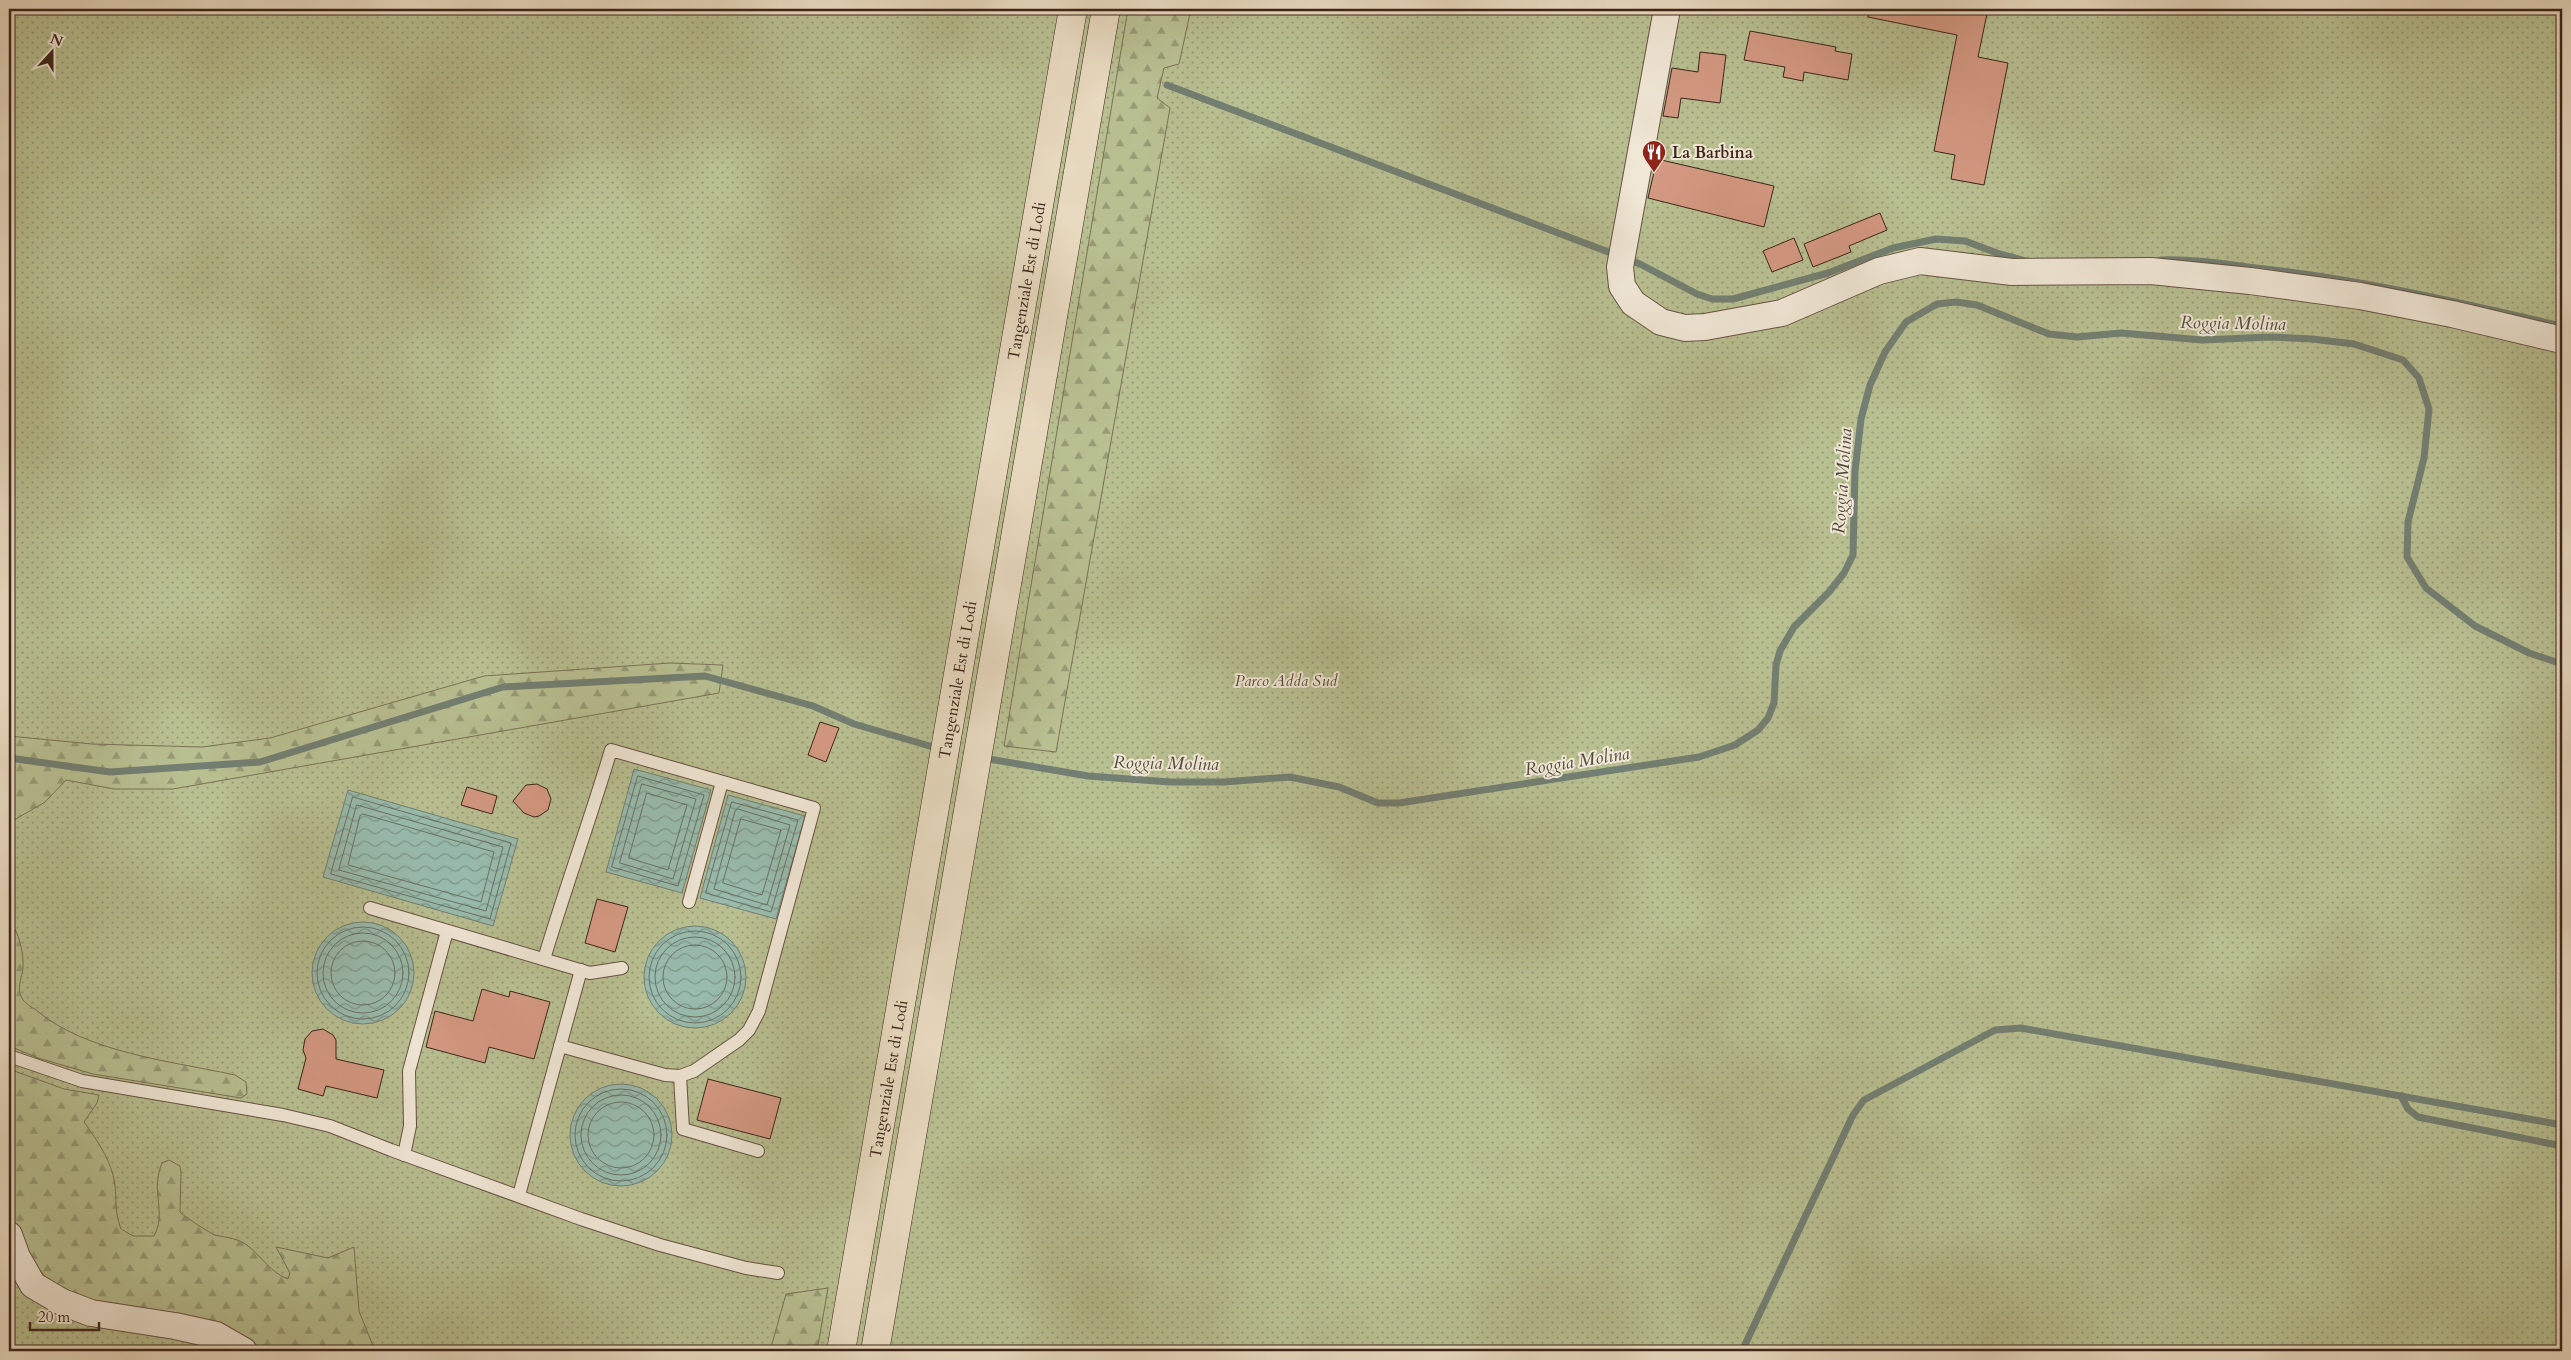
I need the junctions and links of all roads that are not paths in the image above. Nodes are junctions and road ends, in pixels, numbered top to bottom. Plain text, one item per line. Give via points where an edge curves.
1 (1073, 9) edge
2 (1106, 9) edge
3 (1667, 9) edge
4 (2562, 340) edge
5 (722, 782) junction
6 (688, 902) dead end
7 (370, 908) dead end
8 (448, 931) junction
9 (544, 959) junction
10 (622, 968) dead end
11 (581, 970) junction
12 (560, 1046) junction
13 (9, 1056) edge
14 (680, 1076) junction
15 (758, 1151) dead end
16 (404, 1155) junction
17 (520, 1195) junction
18 (9, 1235) edge
19 (778, 1273) dead end
20 (244, 1351) edge
21 (841, 1351) edge
22 (875, 1351) edge

1 - 21 highway, Tangenziale Est di Lodi
2 - 22 highway, Tangenziale Est di Lodi
3 - 4 street via 1622,257 1622,286 1633,303 1661,322 1685,328 1704,327 1782,313 1879,271 1920,261 2012,272 2152,272 2250,280 2360,296
5 - 6 lane
5 - 9 lane via 611,750
5 - 14 lane via 814,808 759,1011 749,1030 739,1040 694,1071
7 - 8 lane
8 - 9 lane
8 - 16 lane via 410,1070 410,1126
9 - 11 lane
10 - 11 lane
11 - 12 lane
12 - 14 lane via 665,1075
12 - 17 lane
13 - 16 lane via 82,1081 330,1126
14 - 15 lane via 683,1129
16 - 17 lane
17 - 19 lane via 581,1219 660,1244 746,1268
18 - 20 street via 17,1257 34,1285 62,1302 90,1313 216,1335

